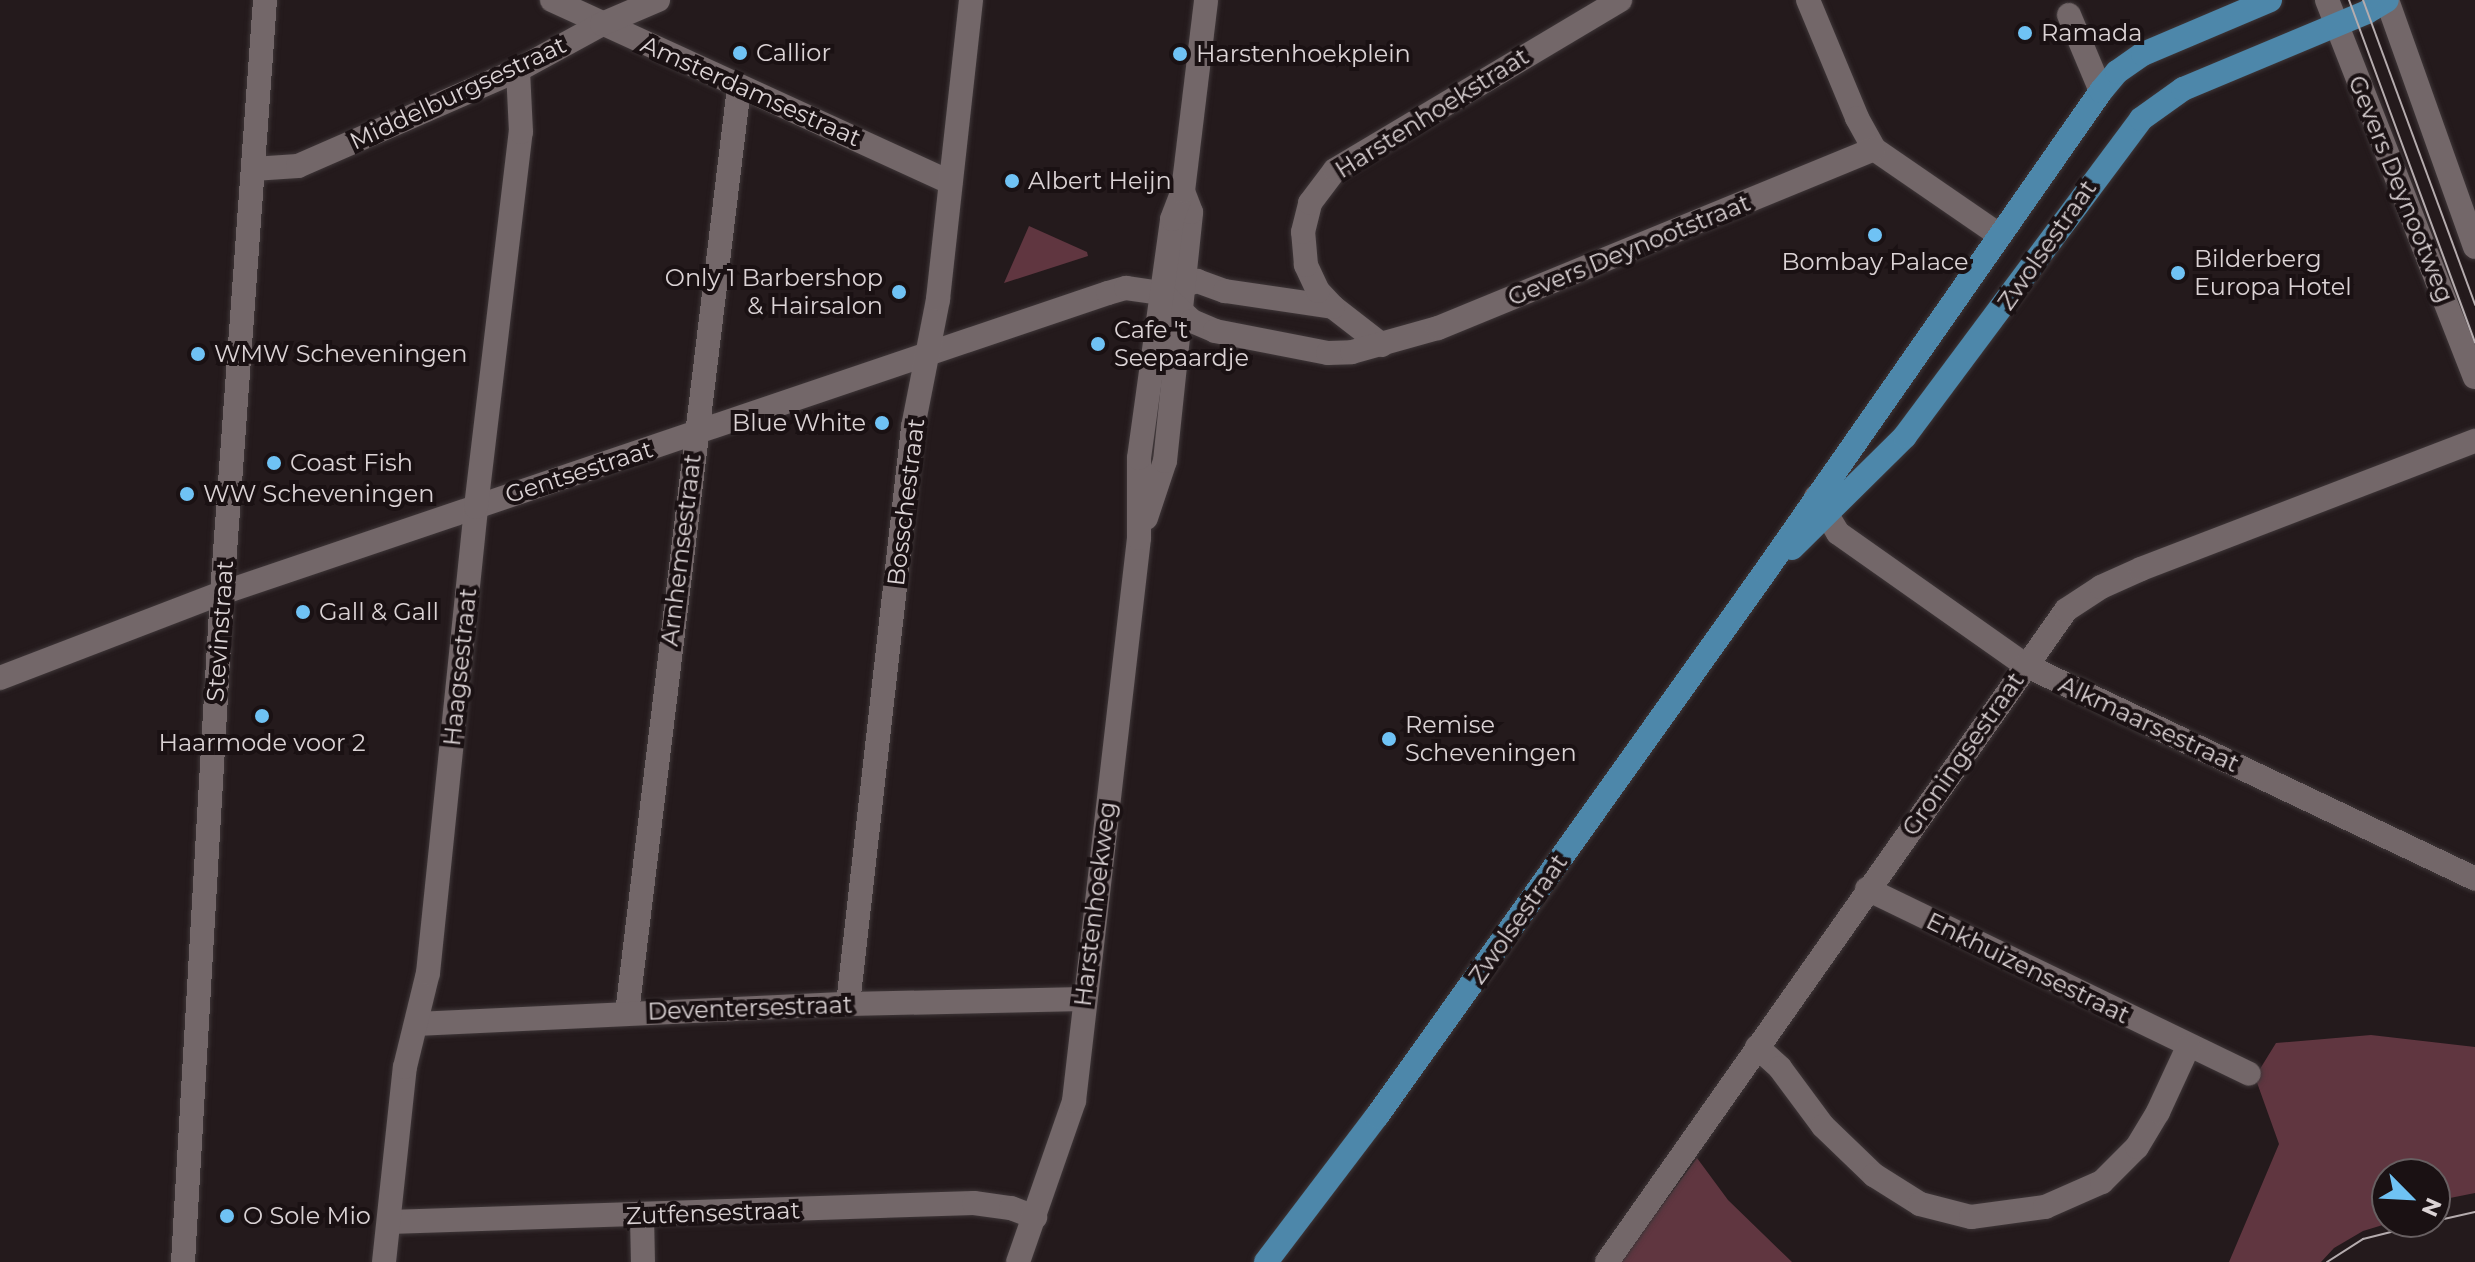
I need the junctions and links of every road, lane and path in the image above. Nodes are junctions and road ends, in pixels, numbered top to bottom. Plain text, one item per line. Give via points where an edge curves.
1 (265, 0) edge
2 (552, 0) edge
3 (658, 0) edge
4 (971, 0) edge
5 (1206, 0) edge
6 (1620, 0) edge
7 (1808, 0) edge
8 (2270, 0) edge
9 (2327, 0) edge
10 (2387, 0) edge
11 (2069, 15) dead end
12 (602, 24) junction
13 (2337, 25) junction
14 (518, 70) junction
15 (739, 87) junction
16 (2101, 91) junction
17 (1874, 149) junction
18 (253, 169) junction
19 (950, 182) junction
20 (1999, 235) junction
21 (2475, 247) edge
22 (1173, 289) junction
23 (1333, 307) junction
24 (1181, 311) junction
25 (1382, 345) junction
26 (927, 356) junction
27 (2475, 377) edge
28 (696, 433) junction
29 (2475, 441) edge
30 (1822, 505) junction
31 (476, 507) junction
32 (1139, 538) junction
33 (222, 593) junction
34 (2025, 665) junction
35 (0, 678) edge
36 (2475, 879) edge
37 (1867, 889) junction
38 (1084, 999) junction
39 (848, 1004) junction
40 (627, 1013) junction
41 (416, 1024) junction
42 (1757, 1047) junction
43 (2188, 1047) junction
44 (2249, 1074) dead end
45 (642, 1216) junction
46 (1035, 1217) junction
47 (389, 1222) junction
48 (183, 1262) edge
49 (384, 1262) edge
50 (643, 1262) edge
51 (1018, 1262) edge
52 (1266, 1262) edge
53 (1607, 1262) edge

1 - 18 street, Stevinstraat
2 - 12 street, Amsterdamsestraat
3 - 12 street, Middelburgsestraat
4 - 19 street, Bosschestraat
5 - 22 street, Harstenhoekweg via 1183,191 1172,219
6 - 23 street, Harstenhoekstraat via 1335,170 1310,203 1303,232 1306,265
7 - 17 street
8 - 16 main road, Zwolsestraat via 2143,54
9 - 13 street, Gevers Deynootweg
10 - 13 main road, Zwolsestraat
10 - 21 street, Gevers Deynootweg
11 - 16 street
12 - 14 street, Middelburgsestraat
12 - 15 street, Amsterdamsestraat
13 - 27 street, Gevers Deynootweg
13 - 30 main road, Zwolsestraat via 2183,89 2141,119 1905,436
14 - 18 street, Middelburgsestraat via 298,166
14 - 31 street, Haagsestraat via 521,132
15 - 19 street, Amsterdamsestraat
15 - 28 street, Arnhemsestraat
16 - 20 main road, Zwolsestraat
17 - 20 street
17 - 25 street, Gevers Deynootstraat via 1438,328
18 - 33 street, Stevinstraat
19 - 26 street, Bosschestraat
20 - 30 main road, Zwolsestraat
22 - 23 street via 1197,281 1225,291
22 - 24 street
22 - 26 street, Gentsestraat via 1126,288
22 - 32 street, Harstenhoekweg via 1139,458
23 - 25 street
24 - 25 street via 1215,331 1328,353
24 - 32 street, Harstenhoekweg via 1165,461
26 - 28 street, Gentsestraat
26 - 39 street, Bosschestraat via 913,427
28 - 31 street, Gentsestraat
28 - 40 street, Arnhemsestraat
29 - 34 street, Groningsestraat via 2101,587 2066,610
30 - 34 street, Alkmaarsestraat via 1838,533
30 - 52 main road, Zwolsestraat via 1765,572 1412,1067
31 - 33 street, Gentsestraat
31 - 41 street, Haagsestraat via 428,973
32 - 38 street, Harstenhoekweg
33 - 35 street, Gentsestraat
33 - 48 street, Stevinstraat
34 - 36 street, Alkmaarsestraat
34 - 37 street, Groningsestraat
37 - 42 street, Groningsestraat
37 - 43 street, Enkhuizensestraat
38 - 39 street, Deventersestraat
38 - 46 street, Harstenhoekweg via 1074,1101
39 - 40 street, Deventersestraat
40 - 41 street, Deventersestraat
41 - 47 street, Haagsestraat via 405,1067
42 - 43 street via 1780,1068 1823,1126 1874,1175 1920,1204 1971,1217 2045,1207 2102,1182 2137,1147
42 - 53 street, Groningsestraat
43 - 44 street, Enkhuizensestraat
45 - 46 street, Zutfensestraat via 974,1203
45 - 47 street, Zutfensestraat
45 - 50 street
46 - 51 street, Harstenhoekweg
47 - 49 street, Haagsestraat

